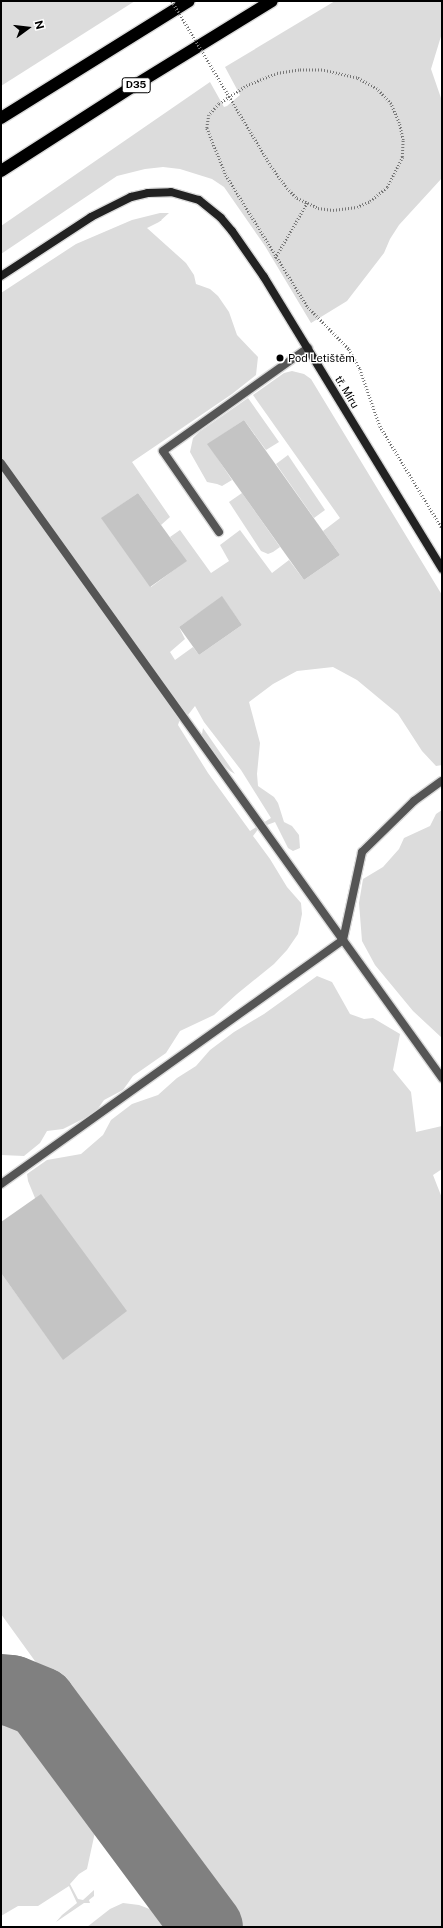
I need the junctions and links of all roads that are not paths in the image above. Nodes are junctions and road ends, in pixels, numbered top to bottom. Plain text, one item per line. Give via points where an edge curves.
1 (189, 1) edge
2 (272, 1) edge
3 (1, 118) edge
4 (1, 171) edge
5 (1, 276) edge
6 (308, 348) junction
7 (1, 463) edge
8 (219, 532) dead end
9 (442, 569) edge
10 (442, 781) edge
11 (343, 940) junction
12 (442, 1078) edge
13 (1, 1184) edge

1 - 3 highway
2 - 4 highway, D35
5 - 6 main road, tř. Míru via 91,217 118,203 148,193 171,192 199,200 221,218 264,277
6 - 8 lane via 163,451
6 - 9 main road, tř. Míru
7 - 11 lane
10 - 11 lane via 414,801 362,852
11 - 12 lane
11 - 13 lane

